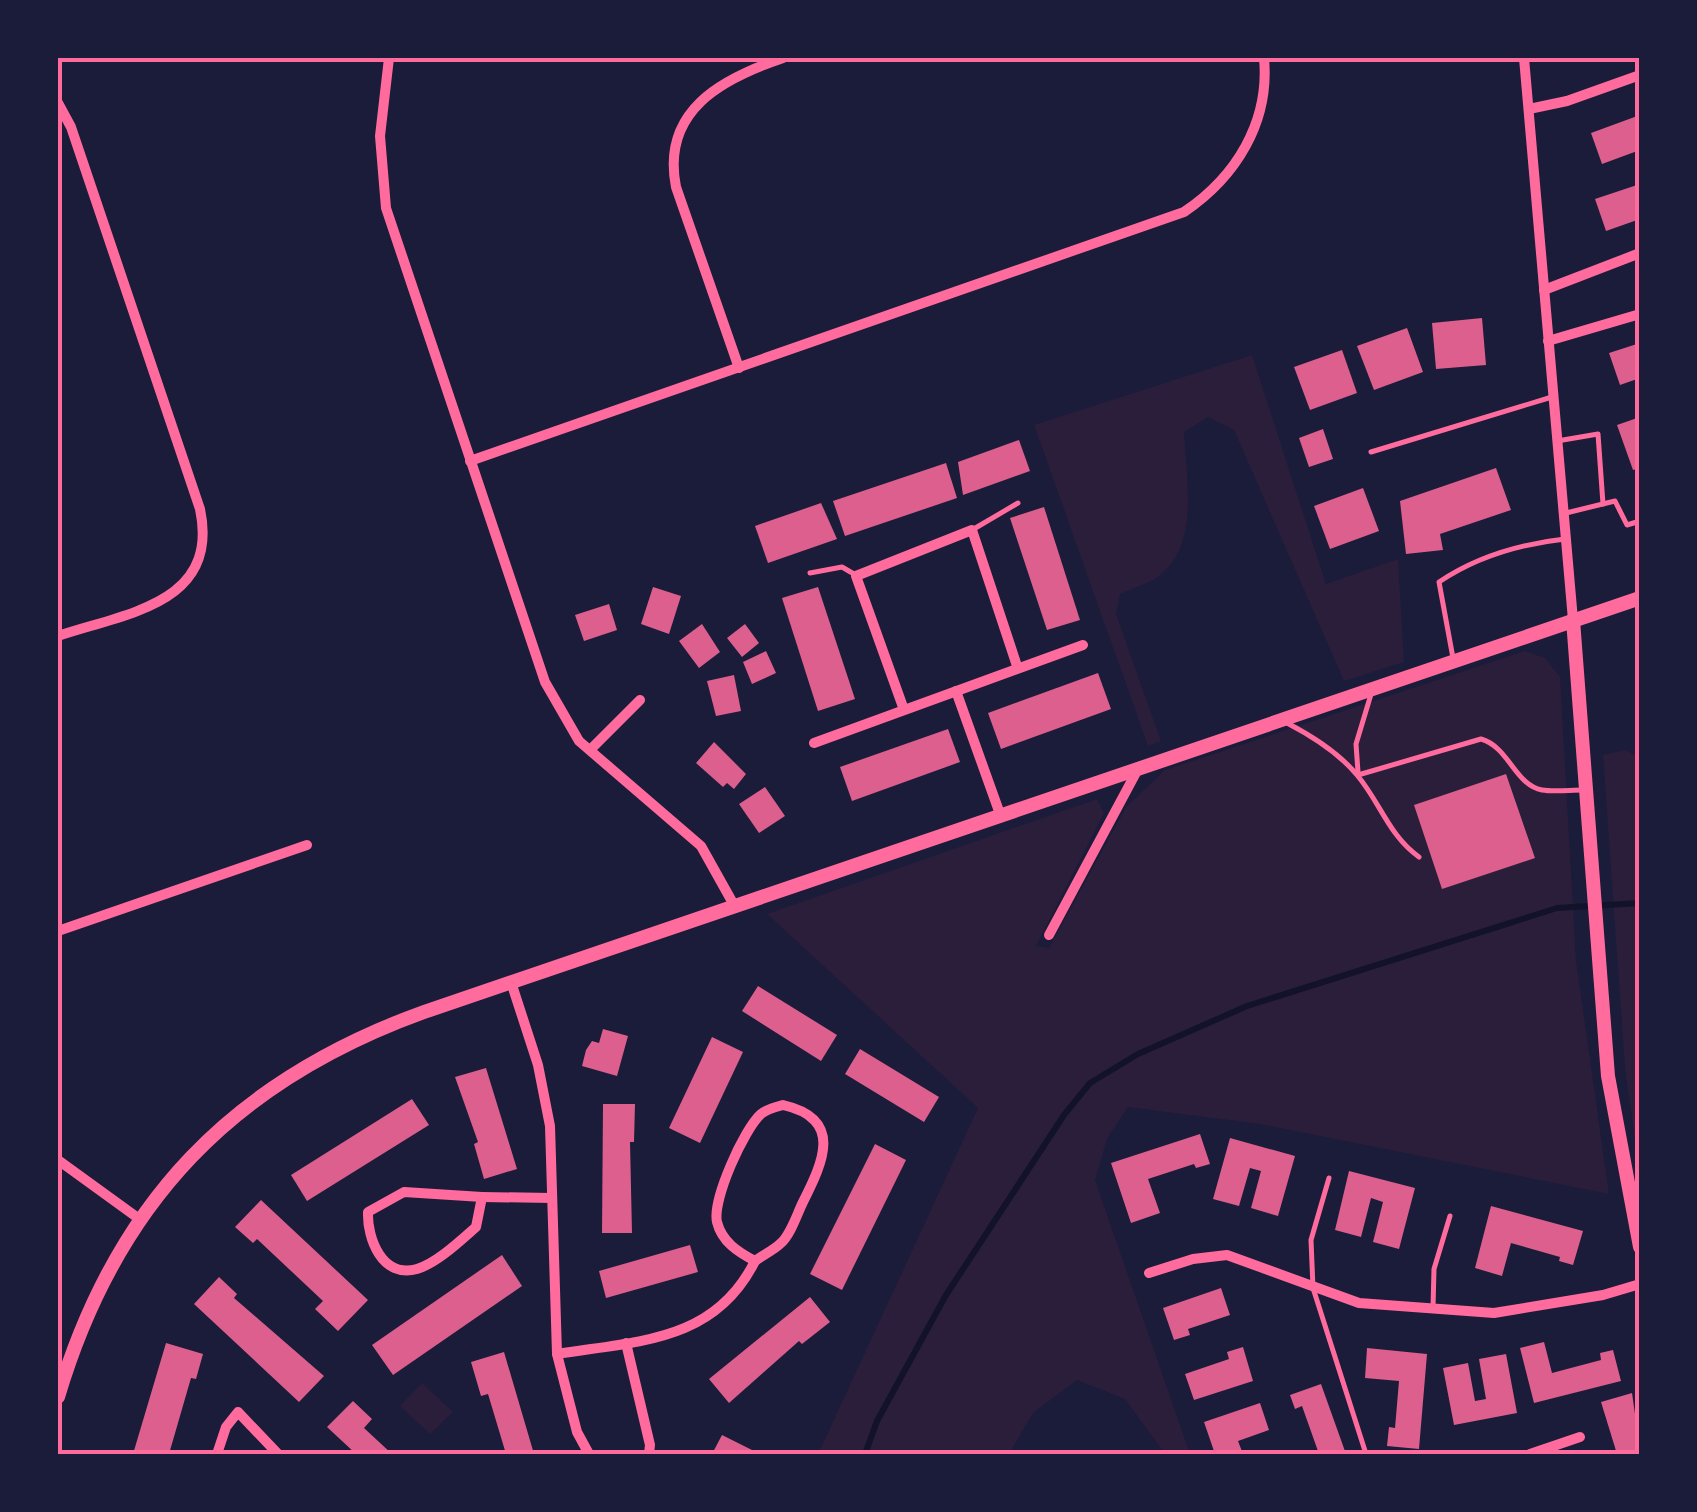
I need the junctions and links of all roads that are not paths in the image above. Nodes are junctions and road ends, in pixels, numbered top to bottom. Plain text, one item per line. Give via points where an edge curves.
1 (389, 58) edge
2 (783, 58) edge
3 (1264, 58) edge
4 (1524, 58) edge
5 (1640, 75) edge
6 (58, 103) edge
7 (1528, 109) junction
8 (1640, 253) edge
9 (1544, 290) junction
10 (1640, 314) edge
11 (1548, 341) junction
12 (740, 368) junction
13 (1552, 397) junction
14 (1556, 441) junction
15 (1371, 452) dead end
16 (470, 461) junction
17 (1018, 503) dead end
18 (1603, 504) junction
19 (1563, 514) junction
20 (1640, 522) edge
21 (972, 530) junction
22 (1565, 539) junction
23 (810, 573) dead end
24 (856, 576) junction
25 (1640, 598) edge
26 (1573, 620) junction
27 (58, 636) edge
28 (1082, 645) dead end
29 (1454, 661) junction
30 (1017, 666) junction
31 (1640, 683) edge
32 (1373, 688) junction
33 (956, 691) junction
34 (1640, 693) edge
35 (640, 700) dead end
36 (903, 708) junction
37 (1280, 719) junction
38 (814, 743) dead end
39 (590, 750) junction
40 (1138, 769) junction
41 (1358, 776) junction
42 (1586, 790) junction
43 (1000, 814) junction
44 (307, 844) dead end
45 (1420, 857) dead end
46 (734, 906) junction
47 (58, 931) edge
48 (1049, 935) dead end
49 (511, 982) junction
50 (58, 1160) edge
51 (1328, 1178) dead end
52 (482, 1197) junction
53 (552, 1198) junction
54 (1450, 1216) dead end
55 (138, 1218) junction
56 (1640, 1247) edge
57 (755, 1260) junction
58 (1149, 1273) dead end
59 (1640, 1284) edge
60 (1313, 1288) junction
61 (1433, 1308) junction
62 (626, 1343) junction
63 (558, 1354) junction
64 (58, 1397) edge
65 (1580, 1437) dead end
66 (217, 1454) edge
67 (278, 1454) edge
68 (589, 1454) edge
69 (648, 1454) edge
70 (1366, 1454) edge
71 (1530, 1454) edge

1 - 16 street via 380,136 386,208
2 - 12 street via 722,82 692,108 673,157 676,188
3 - 12 street via 1259,117 1228,176 1196,204 1156,225
4 - 7 street
5 - 7 street
6 - 27 street via 200,509 204,545 190,578 160,602
7 - 9 street
8 - 9 street
9 - 11 street
10 - 11 street
11 - 13 street
12 - 16 street
13 - 14 street
13 - 15 lane
14 - 18 lane via 1598,434
14 - 19 street
16 - 39 street via 545,682
17 - 21 lane
18 - 19 lane
18 - 20 lane via 1614,501 1627,525
19 - 22 street
21 - 24 street
21 - 30 street
22 - 26 street
22 - 29 lane via 1524,544 1439,582
23 - 24 lane via 842,567
24 - 36 street
25 - 26 street
26 - 29 street
26 - 42 street
28 - 30 street
29 - 32 street
30 - 33 street
31 - 34 lane
32 - 37 street
32 - 41 lane via 1356,744
33 - 36 street
33 - 43 street
35 - 39 street
36 - 38 street
37 - 40 street
37 - 41 lane via 1326,746
39 - 46 street via 701,846
40 - 43 street
40 - 48 street
41 - 42 lane via 1481,739 1494,742 1528,785
41 - 45 lane via 1388,825
42 - 56 street via 1608,1076
43 - 46 street
44 - 47 street
46 - 49 street
49 - 53 street via 550,1126
49 - 55 street via 388,1025 289,1074 203,1144
50 - 55 street
51 - 60 lane via 1312,1240
52 - 52 street via 404,1192 368,1212 367,1230 384,1262 417,1268 476,1227
52 - 53 street
53 - 63 street
54 - 61 lane via 1434,1269
55 - 64 street via 102,1286
57 - 57 street via 724,1238 716,1202 750,1126 764,1111 783,1105 803,1109 817,1122 824,1158 783,1242
57 - 62 street via 720,1311 688,1329
58 - 60 street via 1226,1255
59 - 61 street via 1494,1313
60 - 61 street via 1359,1303
60 - 70 lane
62 - 63 street
62 - 69 street
63 - 68 street
65 - 71 street
66 - 67 street via 238,1412

